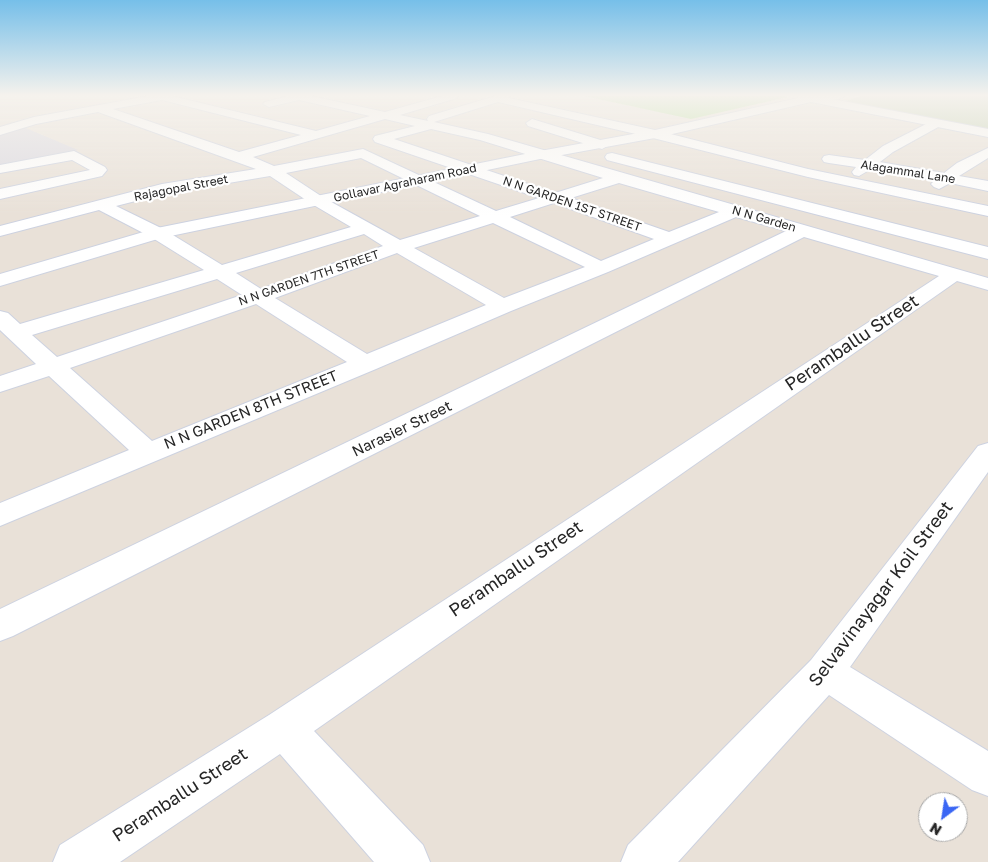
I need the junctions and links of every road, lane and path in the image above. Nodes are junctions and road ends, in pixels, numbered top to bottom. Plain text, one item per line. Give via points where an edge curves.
1 (179, 136) edge
2 (314, 136) edge
3 (389, 136) edge
4 (480, 136) edge
5 (575, 136) edge
6 (645, 136) edge
7 (664, 136) edge
8 (716, 136) edge
9 (913, 136) edge
10 (483, 137) joint
11 (744, 142) dead end
12 (602, 145) junction
13 (582, 149) junction
14 (988, 152) edge
15 (540, 155) junction
16 (240, 157) junction
17 (818, 157) dead end
18 (16, 166) junction
19 (869, 166) junction
20 (0, 169) edge
21 (473, 169) junction
22 (273, 170) junction
23 (619, 178) junction
24 (946, 178) junction
25 (420, 180) junction
26 (846, 181) junction
27 (46, 184) junction
28 (988, 186) edge
29 (0, 194) edge
30 (922, 196) junction
31 (556, 199) junction
32 (74, 201) dead end
33 (318, 201) junction
34 (794, 204) junction
35 (101, 205) junction
36 (735, 211) junction
37 (988, 211) edge
38 (495, 216) junction
39 (759, 217) junction
40 (881, 226) junction
41 (367, 228) junction
42 (803, 230) junction
43 (0, 231) edge
44 (157, 233) junction
45 (671, 239) junction
46 (852, 245) junction
47 (400, 246) junction
48 (988, 253) edge
49 (601, 268) junction
50 (218, 270) junction
51 (955, 274) junction
52 (0, 280) edge
53 (988, 284) edge
54 (260, 296) junction
55 (503, 306) junction
56 (9, 325) edge
57 (367, 364) junction
58 (54, 366) junction
59 (0, 384) edge
60 (148, 452) junction
61 (988, 452) edge
62 (0, 516) edge
63 (0, 626) edge
64 (825, 672) junction
65 (284, 728) junction
66 (988, 775) edge
67 (77, 862) edge
68 (406, 862) edge
69 (645, 862) edge

1 - 16 street
2 - 16 street
3 - 21 street, N N GARDEN 1ST STREET via 380,139
4 - 10 street, N N Garden
5 - 12 street
6 - 12 street, Gollavar Agraharam Road
7 - 26 street
8 - 11 street
9 - 19 street via 888,150
10 - 15 street, N N Garden
12 - 13 street, Gollavar Agraharam Road
13 - 15 street, Gollavar Agraharam Road
13 - 34 street
14 - 24 street
15 - 21 street, Gollavar Agraharam Road
15 - 23 street, N N Garden
16 - 22 street
17 - 19 street, Alagammal Lane
18 - 20 street
18 - 27 street
18 - 27 street via 74,155 100,170
19 - 24 street, Alagammal Lane
19 - 26 street
21 - 25 street, Gollavar Agraharam Road
21 - 31 street, N N GARDEN 1ST STREET
22 - 25 street, Rajagopal Street via 363,152
22 - 33 street
22 - 35 street, Rajagopal Street via 162,189
23 - 31 street, N N GARDEN 7TH STREET
23 - 36 street, N N Garden
24 - 28 street, Alagammal Lane
24 - 30 street
25 - 33 street, Gollavar Agraharam Road
25 - 38 street
26 - 30 street
26 - 34 street
27 - 29 street
27 - 32 street
30 - 37 street
30 - 40 street
31 - 38 street, N N GARDEN 7TH STREET
31 - 45 street, N N GARDEN 1ST STREET
33 - 41 street
33 - 44 street, Gollavar Agraharam Road
34 - 39 street
34 - 40 street
35 - 43 street, Rajagopal Street
35 - 44 street
36 - 39 street, N N Garden
36 - 45 street, N N GARDEN 8TH STREET
38 - 47 street, N N GARDEN 7TH STREET
38 - 49 street
39 - 42 street, N N Garden
40 - 46 street
40 - 48 street
41 - 47 street
41 - 50 street
42 - 46 street, N N Garden
42 - 63 street, Narasier Street
44 - 50 street
44 - 52 street, Gollavar Agraharam Road
45 - 49 street, N N GARDEN 8TH STREET
46 - 51 street, N N Garden
47 - 54 street, N N GARDEN 7TH STREET
47 - 55 street
49 - 55 street, N N GARDEN 8TH STREET
50 - 54 street
50 - 56 street
51 - 53 street, N N Garden
51 - 65 street, Peramballu Street
54 - 57 street
54 - 58 street, N N GARDEN 7TH STREET
55 - 57 street, N N GARDEN 8TH STREET
56 - 58 street
57 - 60 street, N N GARDEN 8TH STREET
58 - 59 street, N N GARDEN 7TH STREET
58 - 60 street
60 - 62 street, N N GARDEN 8TH STREET
61 - 64 street, Selvavinayagar Koil Street
64 - 66 street
64 - 69 street, Selvavinayagar Koil Street
65 - 67 street, Peramballu Street
65 - 68 street

